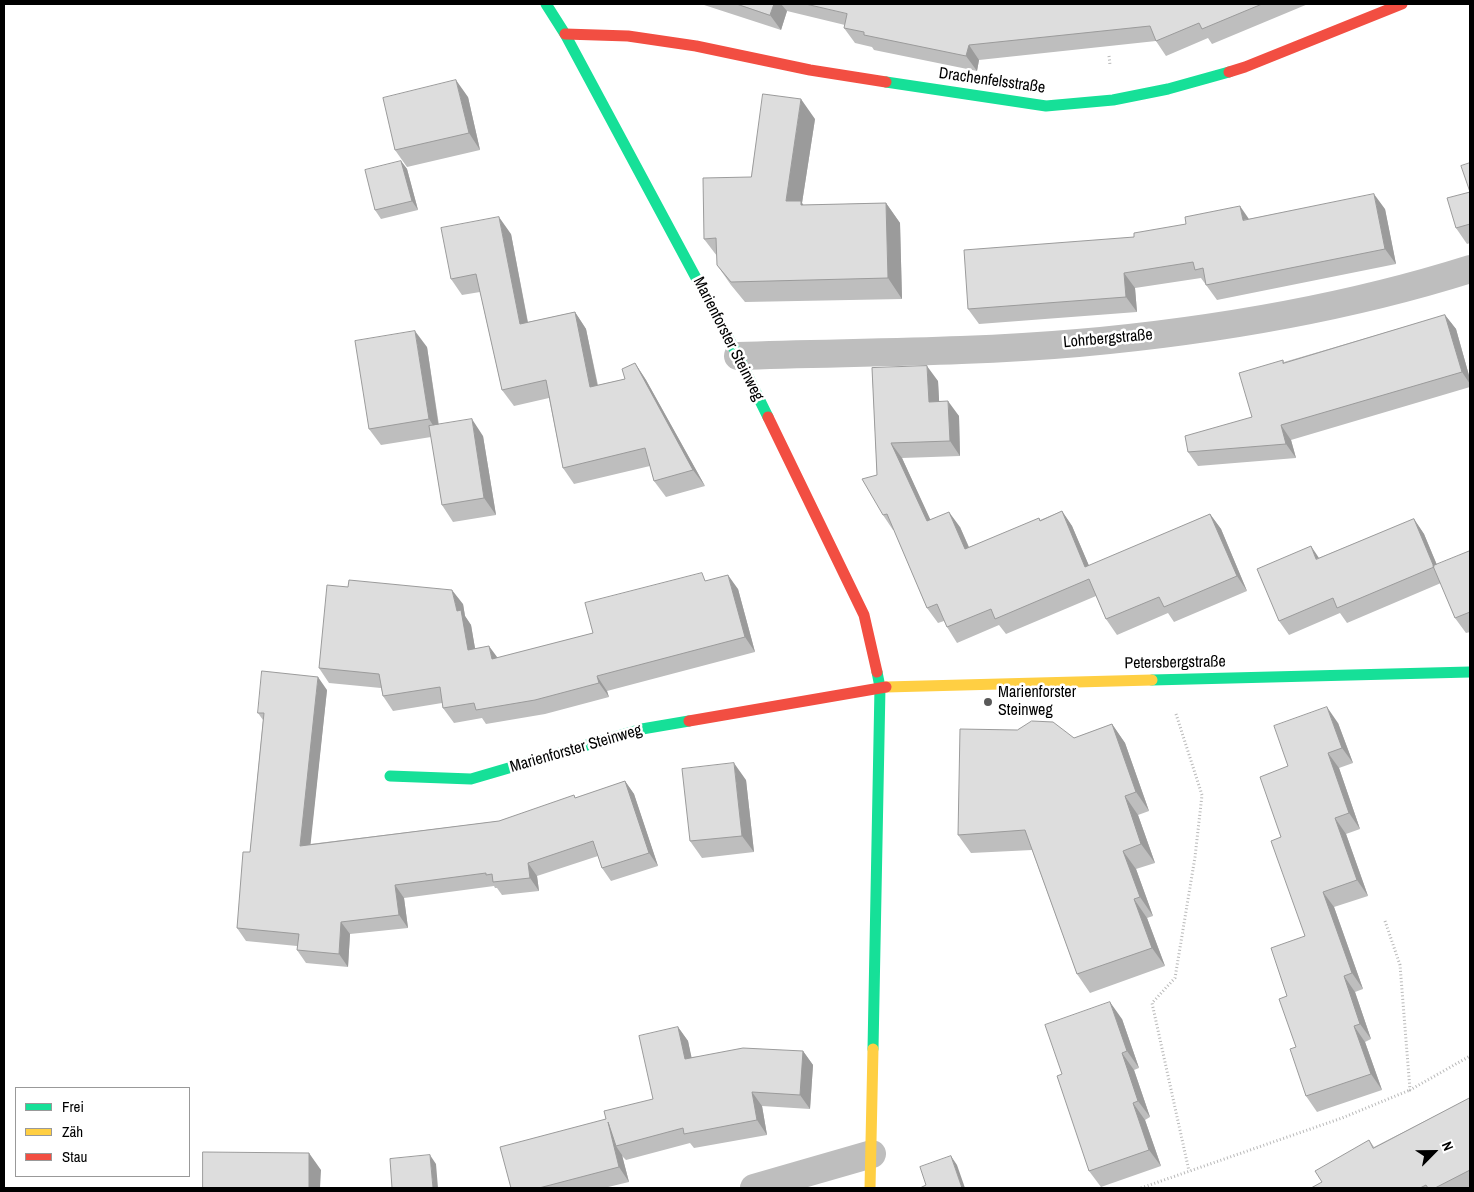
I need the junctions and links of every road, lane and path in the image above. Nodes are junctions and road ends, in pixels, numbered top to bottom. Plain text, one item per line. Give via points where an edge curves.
1 (546, 4) edge
2 (1402, 4) edge
3 (564, 34) junction
4 (1470, 269) edge
5 (738, 356) junction
6 (1470, 672) edge
7 (1165, 680) junction
8 (880, 687) junction
9 (390, 776) dead end
10 (1385, 921) dead end
11 (1470, 1056) edge
12 (1410, 1090) junction
13 (872, 1154) junction
14 (1189, 1171) junction
15 (754, 1188) edge
16 (870, 1188) edge
17 (1141, 1188) edge

1 - 3 street, Marienforster Steinweg
2 - 3 street, Drachenfelsstraße via 1245,67 1168,89 1113,100 1046,106 810,70 696,46 628,36
3 - 5 street, Marienforster Steinweg
4 - 5 street, Lohrbergstraße via 1320,309 1181,332 1076,343
5 - 8 street, Marienforster Steinweg via 864,615
6 - 7 street, Petersbergstraße
7 - 8 street, Petersbergstraße
7 - 14 path via 1202,795 1175,978 1152,1003
8 - 9 street, Marienforster Steinweg via 642,729 471,779
8 - 13 street, Marienforster Steinweg
10 - 12 path via 1400,965
11 - 12 path
12 - 14 path via 1342,1118
13 - 15 street
13 - 16 street, Marienforster Steinweg
14 - 17 path

